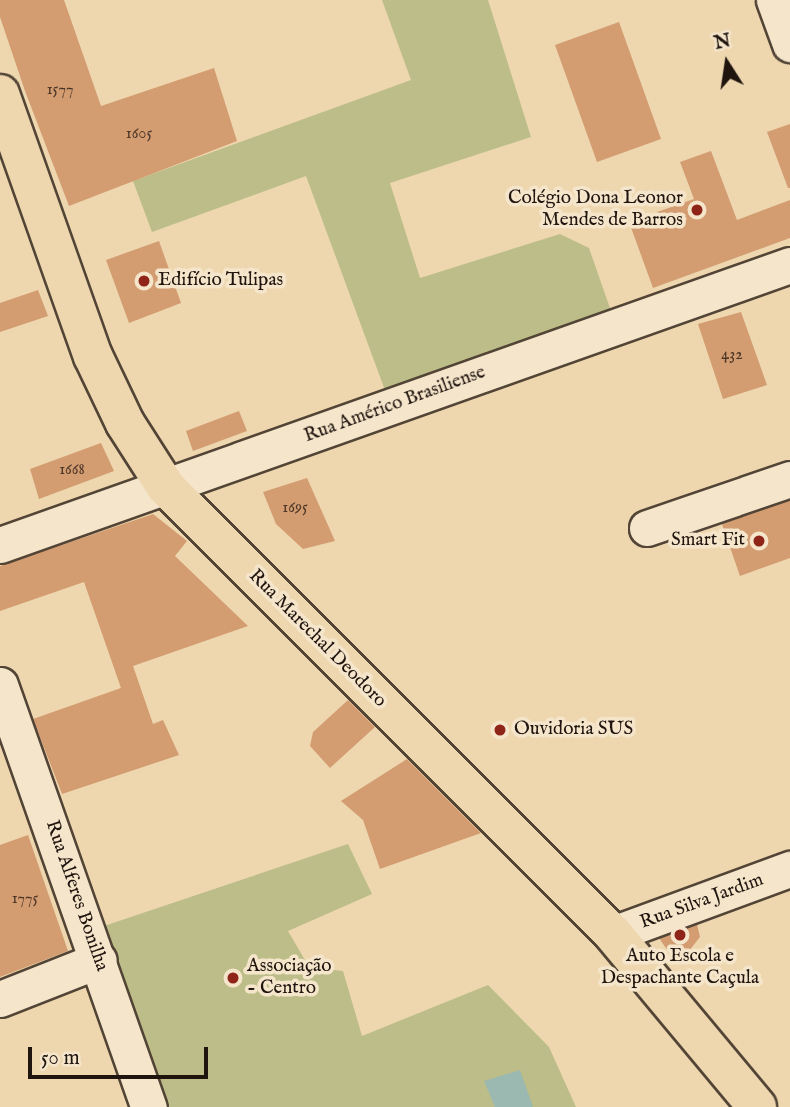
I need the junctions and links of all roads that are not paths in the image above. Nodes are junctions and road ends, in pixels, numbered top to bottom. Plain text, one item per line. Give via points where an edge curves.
1 (774, 0) edge
2 (790, 44) edge
3 (0, 94) edge
4 (790, 265) edge
5 (790, 480) edge
6 (166, 487) junction
7 (647, 528) dead end
8 (0, 545) edge
9 (4, 707) edge
10 (790, 869) edge
11 (613, 934) junction
12 (99, 960) junction
13 (0, 999) edge
14 (149, 1107) edge
15 (757, 1107) edge

1 - 2 street
3 - 6 main road, Rua Marechal Deodoro via 93,356 125,423
4 - 6 street, Rua Américo Brasiliense
5 - 7 street
6 - 8 street, Rua Américo Brasiliense
6 - 11 main road, Rua Marechal Deodoro
9 - 12 street, Rua Alferes Bonilha
10 - 11 street, Rua Silva Jardim
11 - 15 main road, Rua Marechal Deodoro
12 - 13 street
12 - 14 street, Rua Alferes Bonilha

